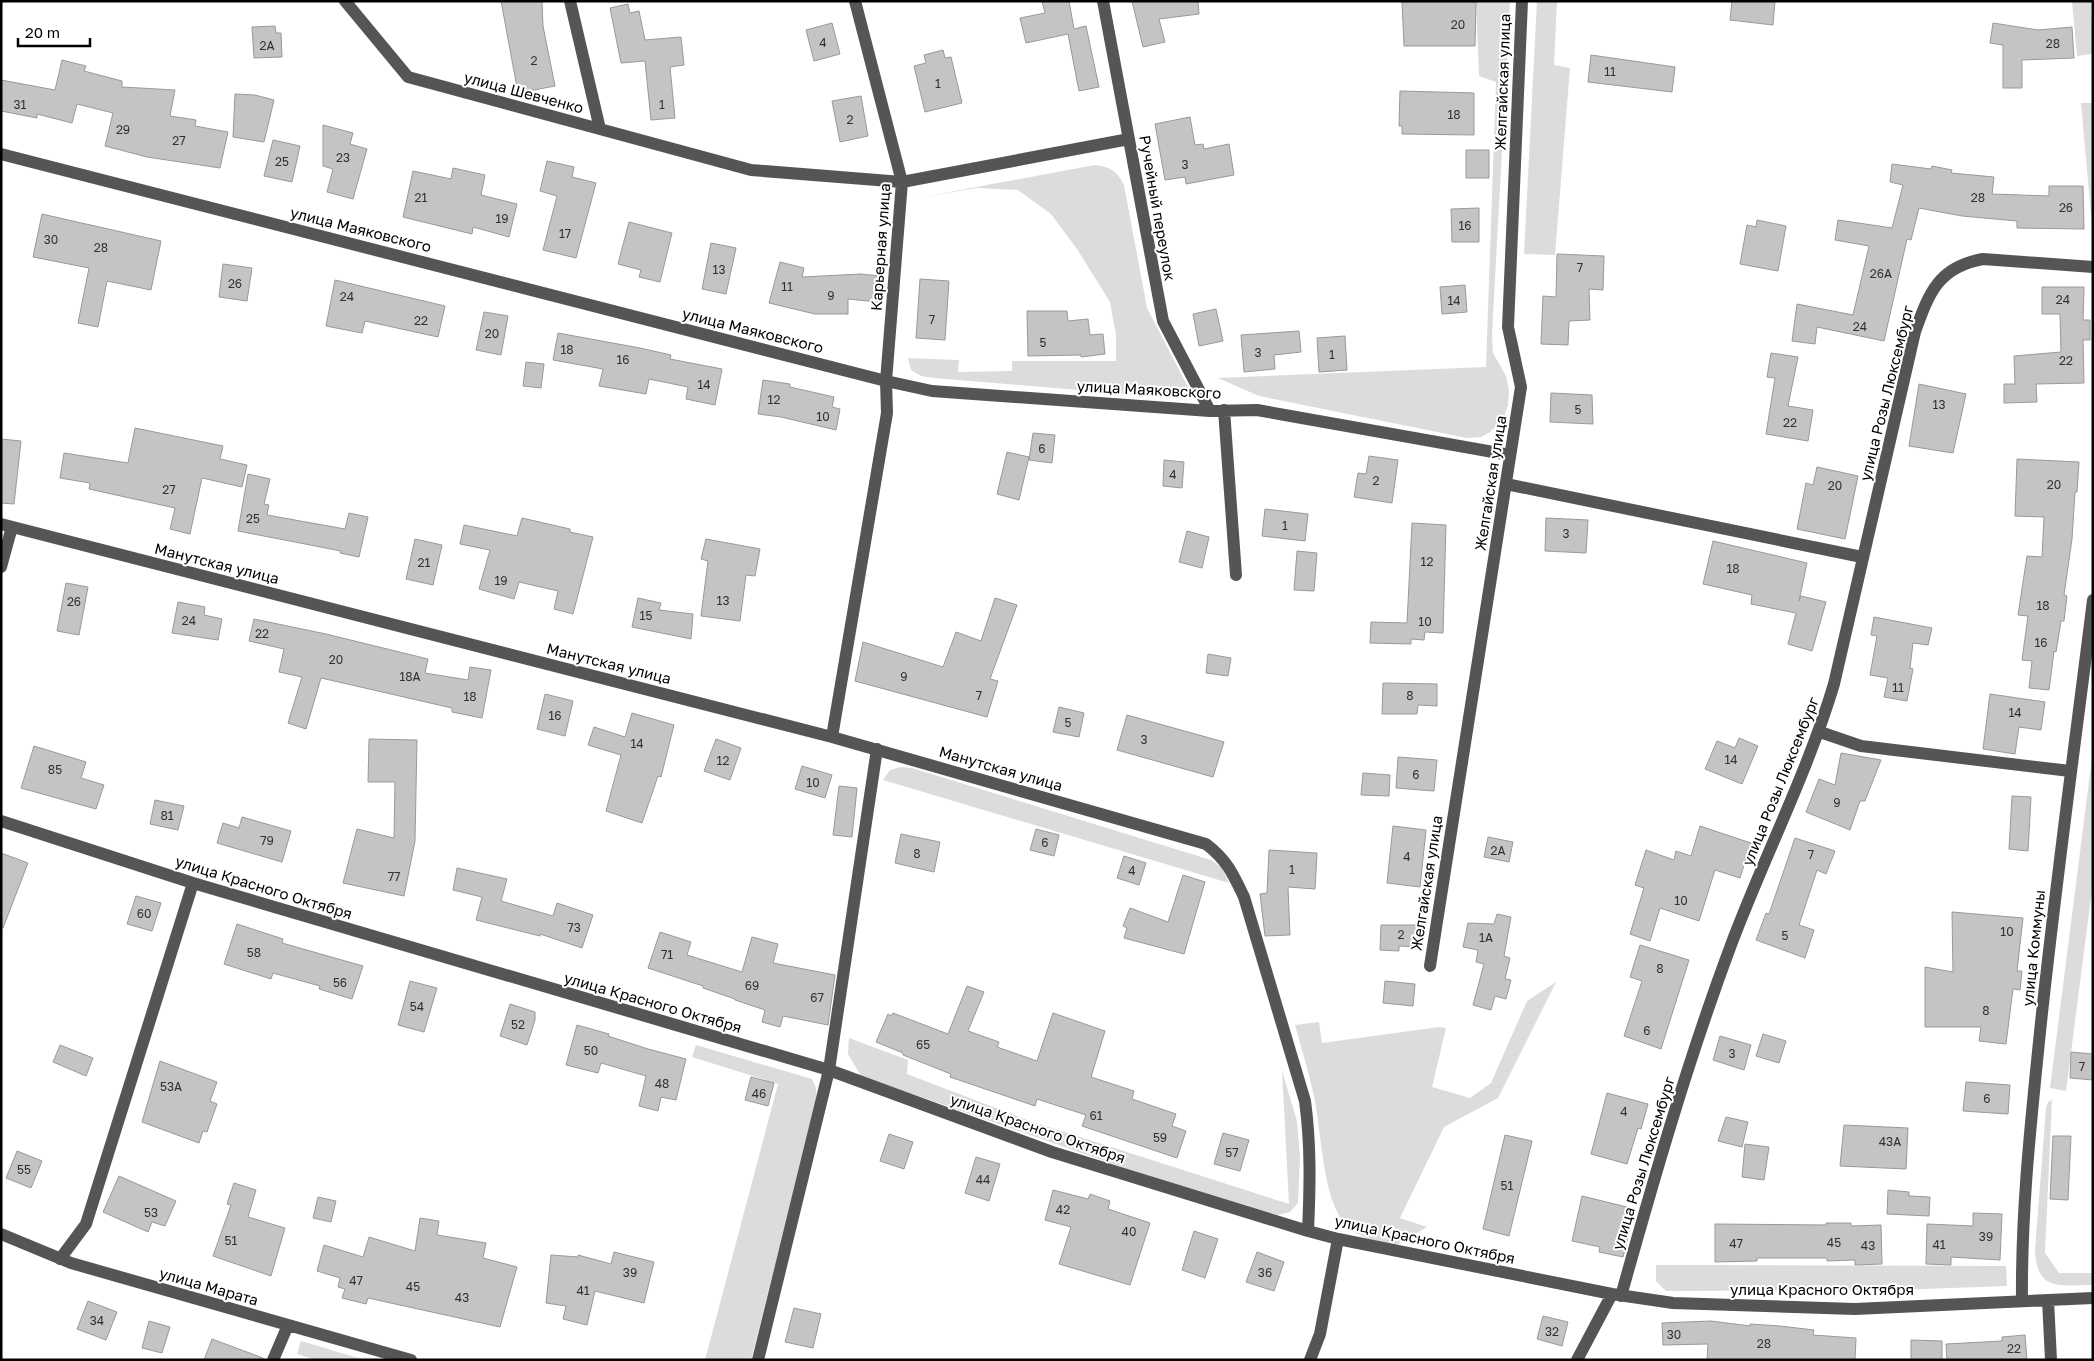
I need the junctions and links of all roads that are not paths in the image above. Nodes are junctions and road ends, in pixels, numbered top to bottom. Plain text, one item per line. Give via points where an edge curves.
1 (346, 1) edge
2 (570, 1) edge
3 (855, 1) edge
4 (1103, 1) edge
5 (1522, 1) edge
6 (600, 129) junction
7 (1129, 139) junction
8 (1, 154) edge
9 (902, 182) junction
10 (2093, 267) edge
11 (886, 381) junction
12 (1224, 410) junction
13 (1210, 411) junction
14 (1510, 455) junction
15 (1506, 484) junction
16 (7, 526) edge
17 (1862, 557) junction
18 (1, 567) edge
19 (1236, 575) dead end
20 (2093, 601) edge
21 (1820, 732) junction
22 (832, 737) junction
23 (877, 749) junction
24 (2070, 772) junction
25 (1, 821) edge
26 (193, 883) junction
27 (1430, 966) dead end
28 (829, 1070) junction
29 (1308, 1231) junction
30 (1, 1234) edge
31 (1338, 1238) junction
32 (60, 1259) junction
33 (1616, 1295) junction
34 (2093, 1298) edge
35 (2022, 1300) junction
36 (2048, 1300) junction
37 (288, 1325) junction
38 (273, 1360) edge
39 (411, 1360) edge
40 (758, 1360) edge
41 (1310, 1360) edge
42 (1577, 1360) edge
43 (2051, 1360) edge

1 - 6 street, улица Шевченко via 408,76
2 - 6 street, улица Шевченко
3 - 9 street, Карьерная улица
4 - 7 street, Ручейный переулок
5 - 14 street, Желгайская улица via 1508,327 1520,387
6 - 9 street via 751,170
7 - 9 street
7 - 13 street, Ручейный переулок via 1163,321
8 - 11 street, улица Маяковского
9 - 11 street, Карьерная улица
10 - 17 street, улица Розы Люксембург via 1983,259 1952,268 1938,282 1926,301 1915,332
11 - 13 street, улица Маяковского via 932,391
11 - 22 street, Карьерная улица via 887,413
12 - 13 street, улица Маяковского
12 - 14 street, улица Маяковского via 1257,410
12 - 19 street
14 - 15 street, Желгайская улица
15 - 17 street
15 - 27 street, Желгайская улица
16 - 18 street
16 - 22 street, Манутская улица
17 - 21 street, улица Розы Люксембург
20 - 24 street, улица Коммуны
21 - 24 street via 1861,746
21 - 33 street, улица Розы Люксембург via 1731,945
22 - 23 street, Манутская улица
23 - 28 street
23 - 29 street, Манутская улица via 1206,844 1222,857 1244,897 1305,1101 1310,1175
24 - 35 street, улица Коммуны via 2034,1086 2021,1247
25 - 26 street, улица Красного Октября
26 - 28 street, улица Красного Октября
26 - 32 street via 86,1224
28 - 29 street, улица Красного Октября via 1052,1152
28 - 40 street
29 - 31 street, улица Красного Октября
30 - 32 street, улица Марата
31 - 33 street, улица Красного Октября
31 - 41 street via 1320,1334
32 - 37 street, улица Марата
33 - 35 street, улица Красного Октября via 1673,1303 1855,1309
33 - 42 street, улица Розы Люксембург
34 - 36 street, улица Красного Октября
35 - 36 street, улица Красного Октября
36 - 43 street
37 - 38 street
37 - 39 street, улица Марата

